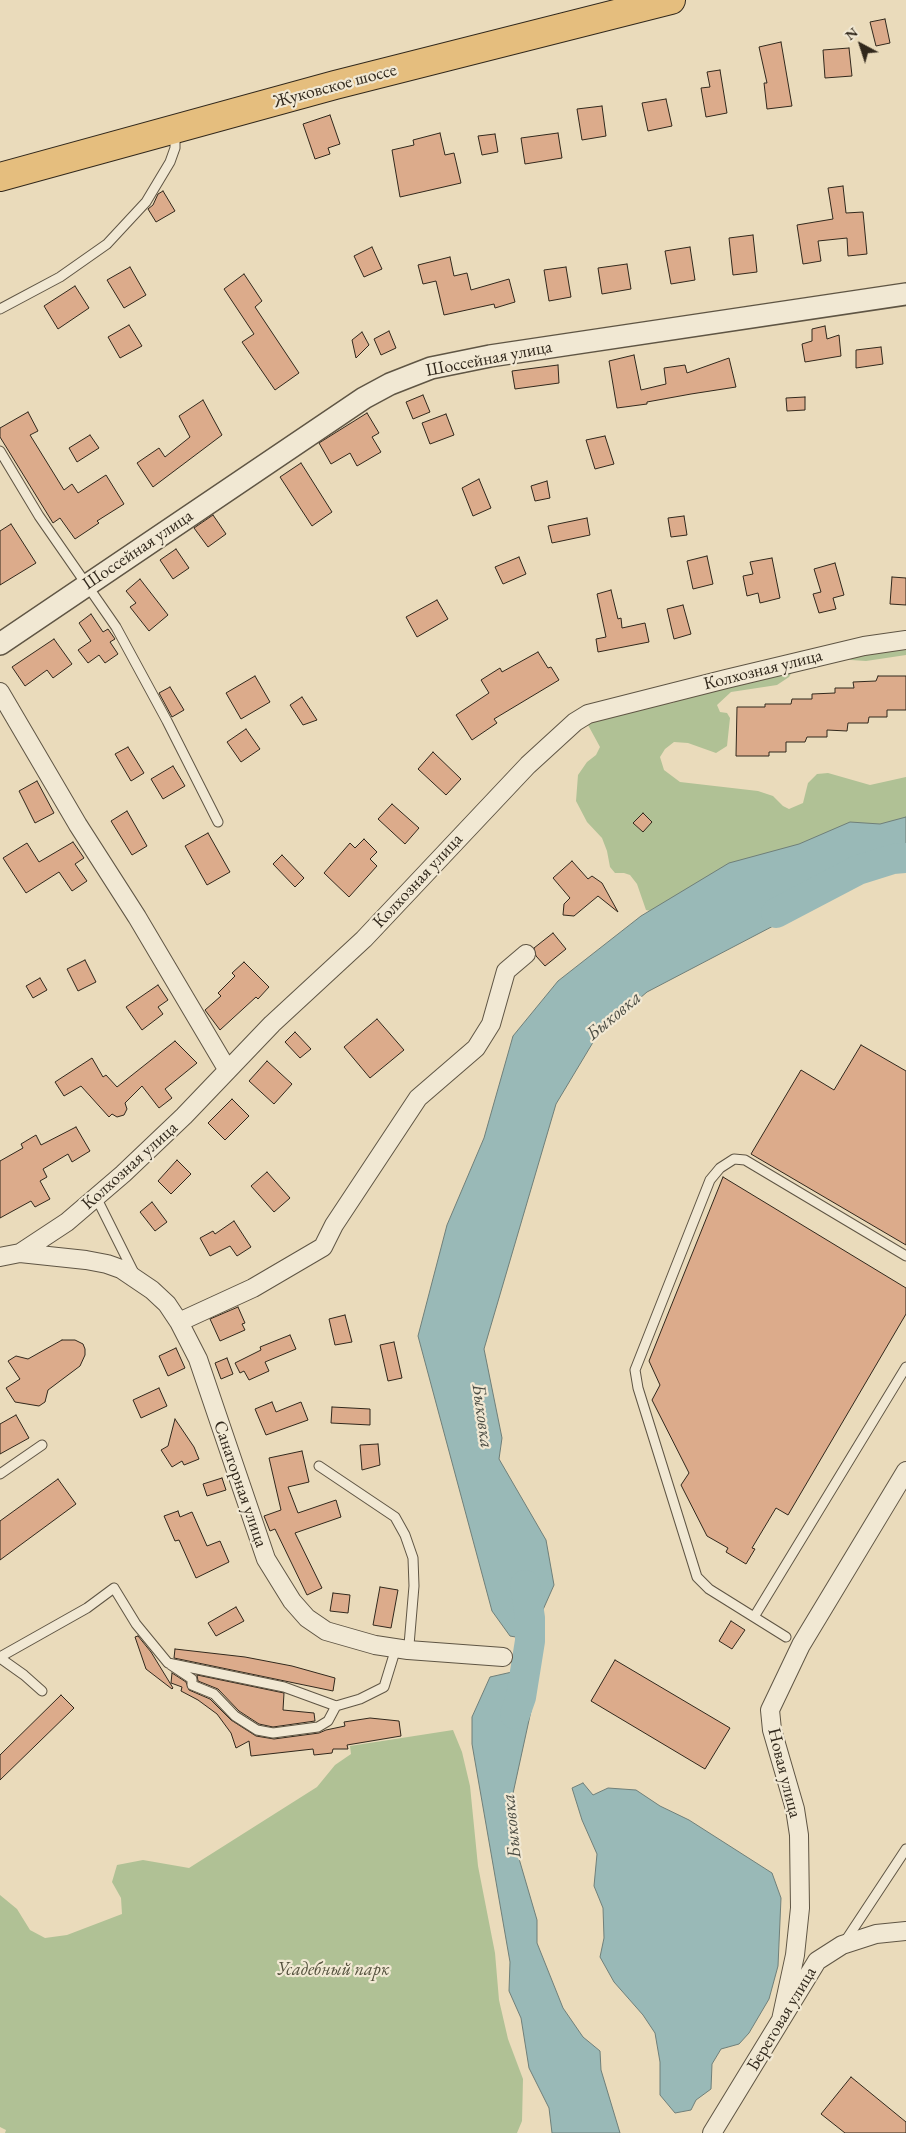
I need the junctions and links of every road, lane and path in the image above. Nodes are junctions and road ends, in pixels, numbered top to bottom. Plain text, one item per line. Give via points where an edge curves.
1 (671, 0) edge
2 (175, 128) junction
3 (0, 177) edge
4 (906, 294) edge
5 (0, 309) edge
6 (0, 451) edge
7 (86, 585) junction
8 (906, 640) edge
9 (0, 644) edge
10 (0, 692) edge
11 (218, 822) dead end
12 (526, 954) dead end
13 (227, 1070) junction
14 (96, 1197) junction
15 (20, 1253) junction
16 (906, 1256) edge
17 (0, 1257) edge
18 (137, 1280) junction
19 (178, 1322) junction
20 (906, 1367) edge
21 (42, 1445) dead end
22 (319, 1466) dead end
23 (906, 1472) edge
24 (0, 1474) edge
25 (754, 1617) junction
26 (786, 1637) dead end
27 (402, 1647) junction
28 (0, 1657) edge
29 (503, 1657) dead end
30 (168, 1662) junction
31 (42, 1691) dead end
32 (336, 1706) junction
33 (906, 1849) edge
34 (906, 1931) edge
35 (842, 1944) junction
36 (781, 2020) junction
37 (712, 2133) edge

1 - 2 main road, Жуковское шоссе
2 - 3 main road, Жуковское шоссе
2 - 5 lane via 175,148 170,162 146,202 108,244 60,277
4 - 7 street, Шоссейная улица via 490,356 431,368 364,398
6 - 7 lane
7 - 9 street, Шоссейная улица
7 - 11 lane via 116,627
8 - 13 street, Колхозная улица via 864,646 717,681 588,714 575,722 528,765 364,939
10 - 13 street
12 - 19 street via 506,971 490,1024 476,1048 418,1098 334,1224 323,1247 253,1288
13 - 14 street, Колхозная улица via 184,1116
14 - 15 street, Колхозная улица via 67,1222
14 - 18 lane
15 - 17 street, Колхозная улица
15 - 18 street, Санаторная улица via 107,1264
16 - 25 lane via 745,1160 734,1159 725,1164 710,1180 635,1376 697,1577 709,1589
18 - 19 street, Санаторная улица via 160,1297
19 - 27 street, Санаторная улица via 200,1367 255,1529 278,1580 307,1618 326,1631
20 - 25 lane
21 - 24 lane
22 - 27 lane via 395,1517 405,1535 413,1558 414,1586
23 - 36 street, Новая улица via 801,1645 770,1710 772,1730 799,1835 800,1908
25 - 26 lane
27 - 29 street, Санаторная улица
27 - 32 lane via 384,1687
28 - 30 lane via 87,1608 114,1588 136,1624
28 - 31 lane
30 - 32 lane via 284,1687
30 - 32 lane via 192,1679 192,1685 214,1694 235,1716 257,1730 273,1733 318,1727 328,1721
33 - 35 lane
34 - 35 street, Береговая улица via 876,1934
35 - 36 street, Береговая улица via 817,1961
36 - 37 street, Береговая улица

